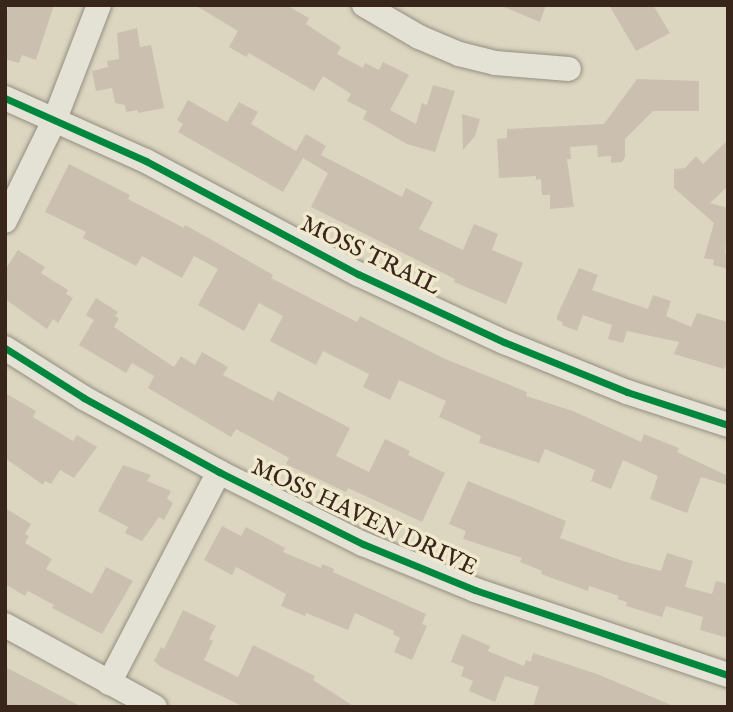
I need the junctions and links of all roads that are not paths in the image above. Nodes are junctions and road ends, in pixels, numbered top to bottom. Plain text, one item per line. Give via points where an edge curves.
1 (99, 5) edge
2 (364, 5) edge
3 (569, 69) dead end
4 (5, 98) edge
5 (55, 119) junction
6 (5, 221) edge
7 (5, 348) edge
8 (728, 425) edge
9 (219, 472) junction
10 (5, 625) edge
11 (728, 675) edge
12 (109, 683) junction
13 (155, 707) edge

1 - 5 street
2 - 3 street via 459,54 495,63
4 - 5 street, MOSS TRAIL
5 - 6 street
5 - 8 street, MOSS TRAIL via 146,161 358,274 504,342
7 - 9 street, MOSS HAVEN DRIVE via 84,398
9 - 11 street, MOSS HAVEN DRIVE via 363,544 475,590
9 - 12 street
10 - 12 street
12 - 13 street

